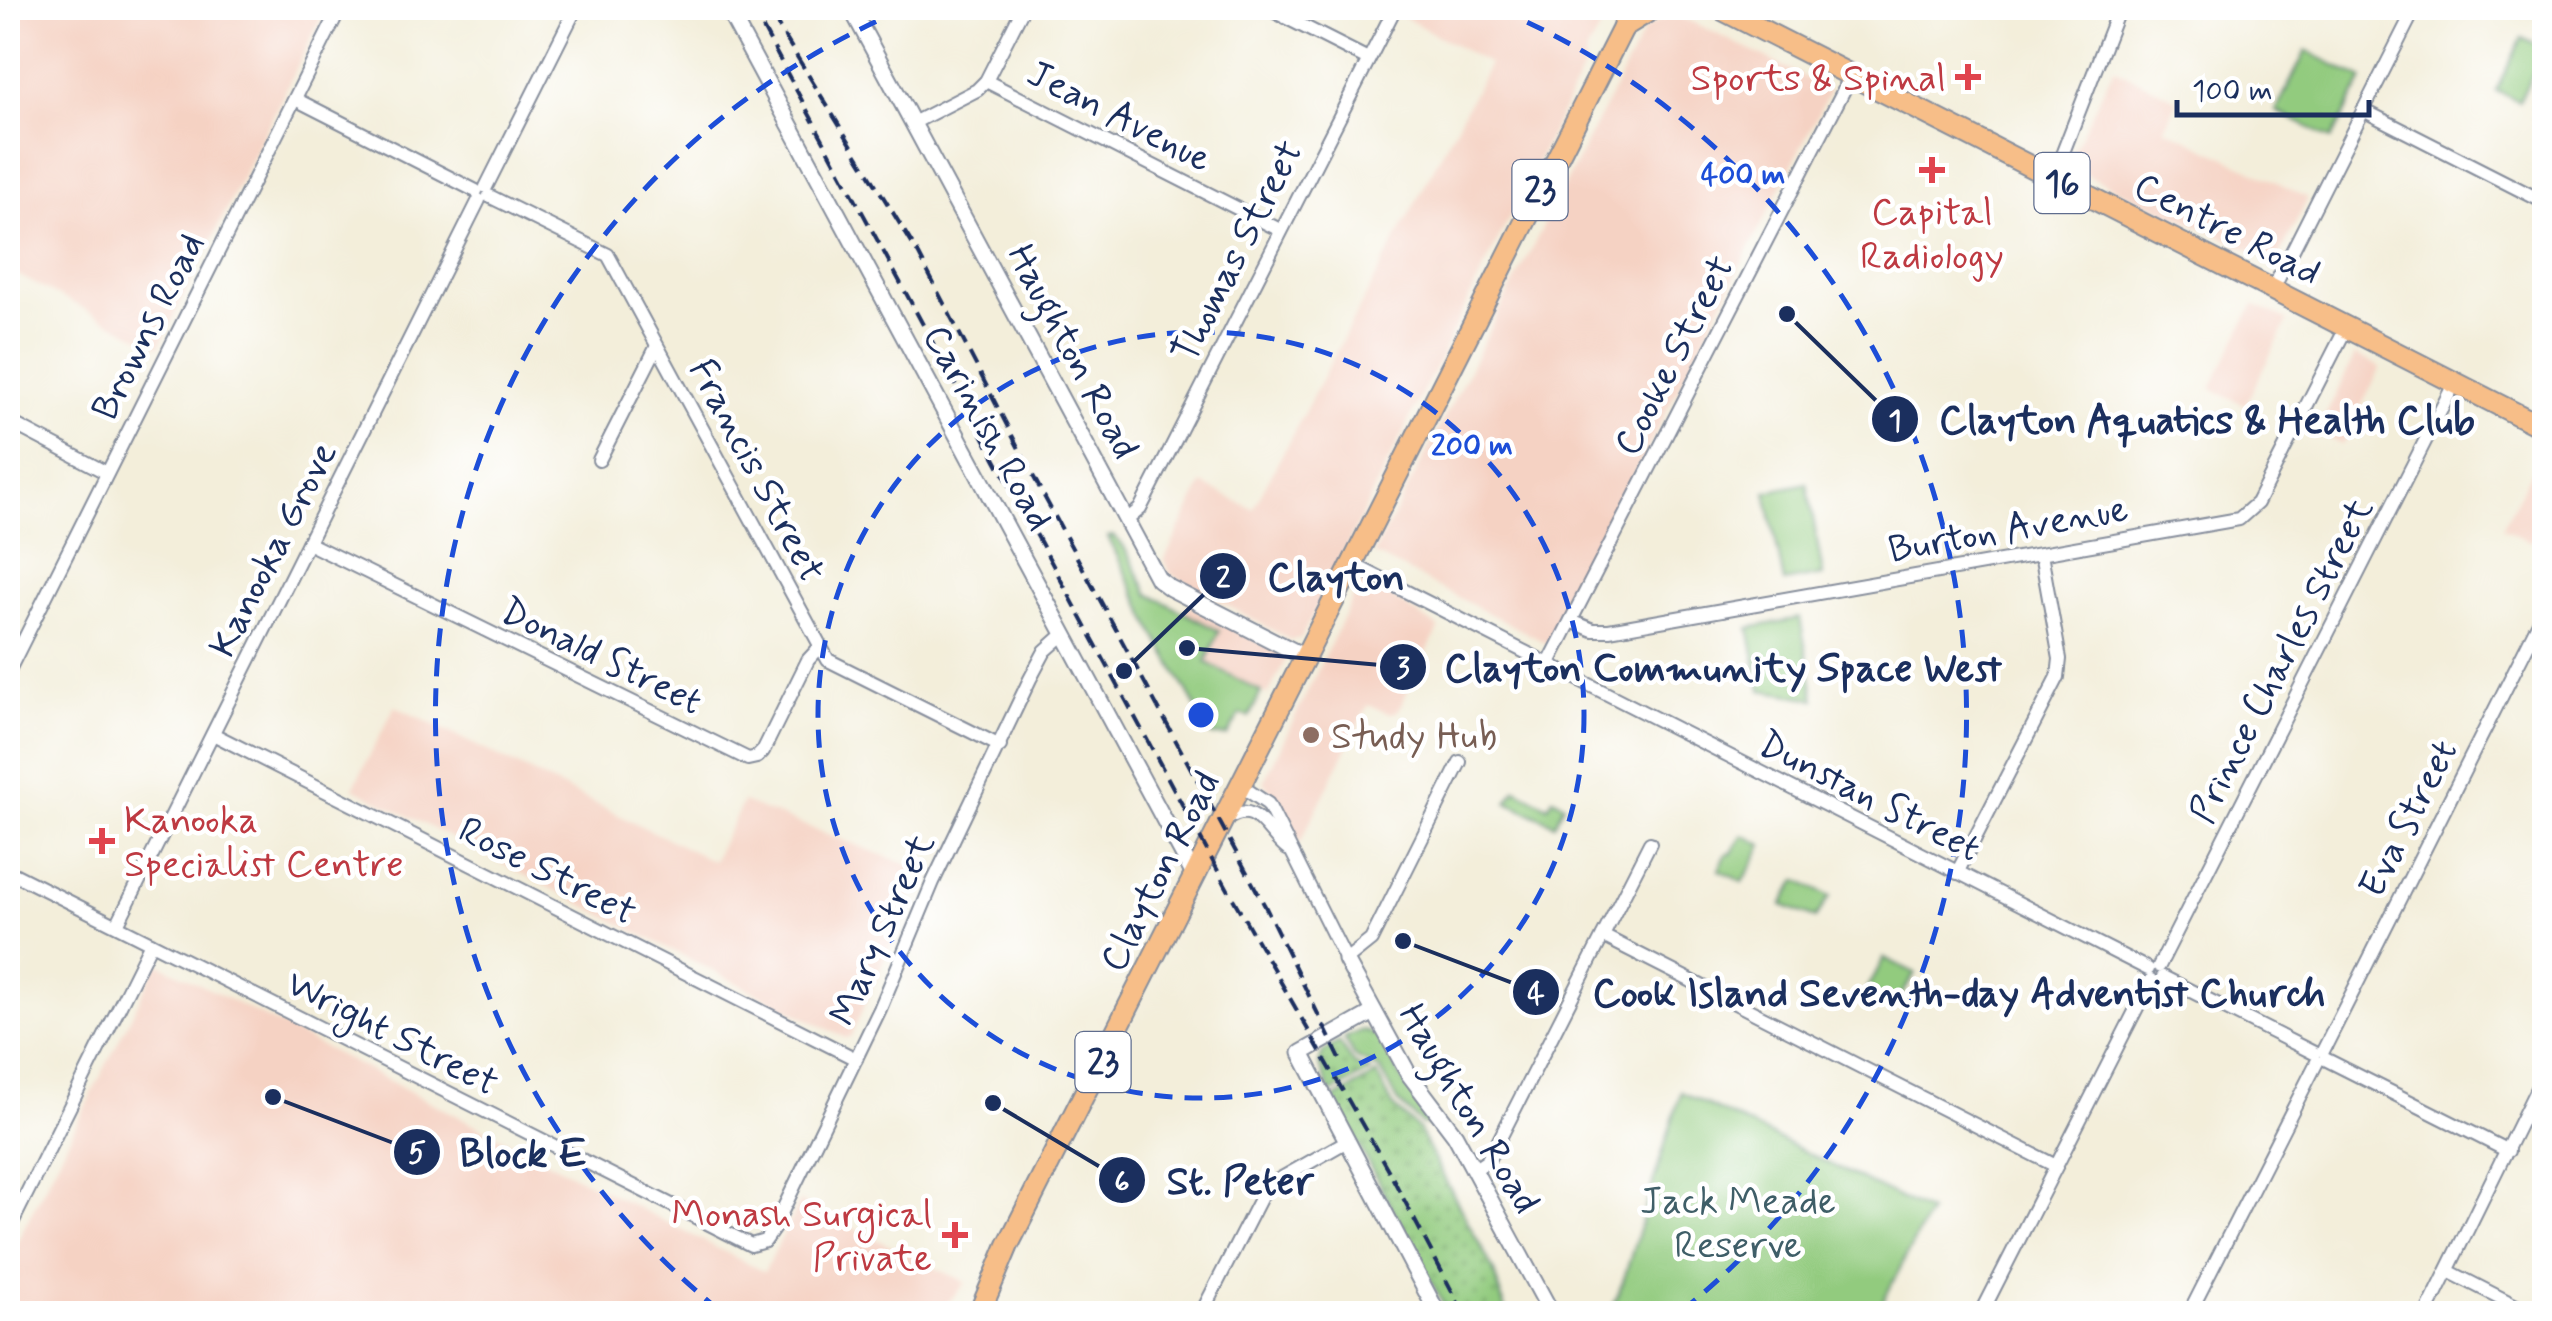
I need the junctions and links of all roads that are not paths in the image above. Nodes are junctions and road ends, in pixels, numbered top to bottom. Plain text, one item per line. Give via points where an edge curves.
1 (340, 8) edge
2 (576, 8) edge
3 (727, 8) edge
4 (851, 8) edge
5 (1023, 8) edge
6 (1267, 8) edge
7 (1394, 8) edge
8 (1633, 8) edge
9 (1654, 8) edge
10 (1720, 8) edge
11 (2119, 8) edge
12 (2414, 8) edge
13 (1621, 18) edge
14 (1368, 59) junction
15 (1850, 76) junction
16 (986, 81) junction
17 (295, 99) junction
18 (2363, 110) junction
19 (914, 124) junction
20 (2053, 178) junction
21 (482, 193) junction
22 (2544, 202) edge
23 (1280, 230) junction
24 (2272, 290) junction
25 (2346, 328) junction
26 (657, 346) junction
27 (2455, 382) junction
28 (8, 421) edge
29 (2544, 428) edge
30 (599, 460) dead end
31 (107, 473) junction
32 (1128, 519) junction
33 (308, 543) junction
34 (2041, 554) junction
35 (1352, 564) junction
36 (2544, 612) edge
37 (1572, 621) junction
38 (1064, 634) junction
39 (820, 647) junction
40 (1305, 657) junction
41 (1549, 663) junction
42 (8, 672) edge
43 (213, 734) junction
44 (1000, 746) junction
45 (1460, 762) dead end
46 (1241, 786) junction
47 (1220, 825) junction
48 (1650, 843) dead end
49 (1289, 850) junction
50 (8, 871) edge
51 (1957, 873) junction
52 (1195, 877) junction
53 (117, 925) junction
54 (1602, 936) junction
55 (150, 943) junction
56 (1346, 960) junction
57 (2155, 973) junction
58 (1374, 1012) junction
59 (2320, 1056) junction
60 (856, 1059) junction
61 (2544, 1074) edge
62 (1348, 1142) junction
63 (2508, 1151) junction
64 (2056, 1166) junction
65 (1474, 1170) junction
66 (8, 1231) edge
67 (751, 1245) joint
68 (2448, 1271) junction
69 (990, 1282) junction
70 (968, 1314) edge
71 (979, 1314) edge
72 (1201, 1314) edge
73 (1438, 1314) edge
74 (1552, 1314) edge
75 (1981, 1314) edge
76 (2189, 1314) edge
77 (2426, 1314) edge
78 (2532, 1314) edge

1 - 17 street, Browns Road
2 - 21 street, Kanooka Grove
3 - 38 street, Carinish Road
4 - 19 street, Haughton Road
5 - 16 street
6 - 14 street
7 - 14 street, Thomas Street
8 - 13 main road, Clayton Road / 23
9 - 13 main road
10 - 15 main road, Centre Road / 16
11 - 20 street
12 - 18 street
13 - 35 main road, Clayton Road / 23
14 - 23 street, Thomas Street
15 - 20 main road, Centre Road / 16
15 - 37 street, Cooke Street
16 - 19 street
16 - 23 street, Jean Avenue
17 - 21 street, Francis Street
17 - 31 street, Browns Road
18 - 22 street
18 - 24 street
19 - 32 street, Haughton Road
20 - 24 main road, Centre Road / 16
21 - 26 street, Francis Street via 608,255
21 - 33 street, Kanooka Grove
23 - 32 street, Thomas Street via 1140,509
24 - 25 main road, Centre Road / 16
25 - 27 main road, Centre Road / 16
25 - 34 street, Burton Avenue via 2258,503 2239,519
26 - 30 street
26 - 39 street, Francis Street
27 - 29 main road, Centre Road / 16
27 - 57 street, Prince Charles Street
28 - 31 street
31 - 42 street, Browns Road
32 - 40 street, Haughton Road via 1152,570 1170,588
33 - 39 street, Donald Street via 748,758 764,750
33 - 43 street, Kanooka Grove
34 - 37 street, Burton Avenue via 1609,630
34 - 51 street via 2058,676
35 - 40 main road, Clayton Road / 23
35 - 41 street, Dunstan Street
36 - 59 street, Eva Street
37 - 41 street, Cooke Street
38 - 44 street, Mary Street via 1046,651
38 - 52 street, Carinish Road
39 - 44 street, Francis Street via 828,660
40 - 46 main road, Clayton Road / 23
41 - 51 street, Dunstan Street
43 - 53 street, Kanooka Grove
43 - 60 street, Rose Street
44 - 60 street, Mary Street
45 - 56 street via 1371,940
46 - 47 main road, Clayton Road / 23
46 - 49 street, Haughton Road via 1268,804
47 - 49 street via 1240,812 1253,813
47 - 52 main road, Clayton Road / 23
48 - 54 street
49 - 56 street, Haughton Road
50 - 53 street, Wright Street
51 - 57 street, Dunstan Street
52 - 69 main road, Clayton Road / 23
53 - 55 street, Wright Street
54 - 64 street
54 - 65 street via 1495,1148
55 - 66 street
55 - 67 street, Wright Street
56 - 58 street, Haughton Road
57 - 59 street, Dunstan Street
57 - 64 street, Prince Charles Street
58 - 62 street via 1301,1053
58 - 65 street, Haughton Road
59 - 63 street, Dunstan Street
59 - 76 street, Eva Street
60 - 67 street, Mary Street via 774,1228
61 - 63 street
62 - 72 street via 1266,1186
62 - 73 street
63 - 68 street
64 - 75 street, Prince Charles Street
65 - 74 street, Haughton Road
68 - 77 street
68 - 78 street
69 - 70 main road, Clayton Road / 23
69 - 71 main road, Clayton Road / 23

